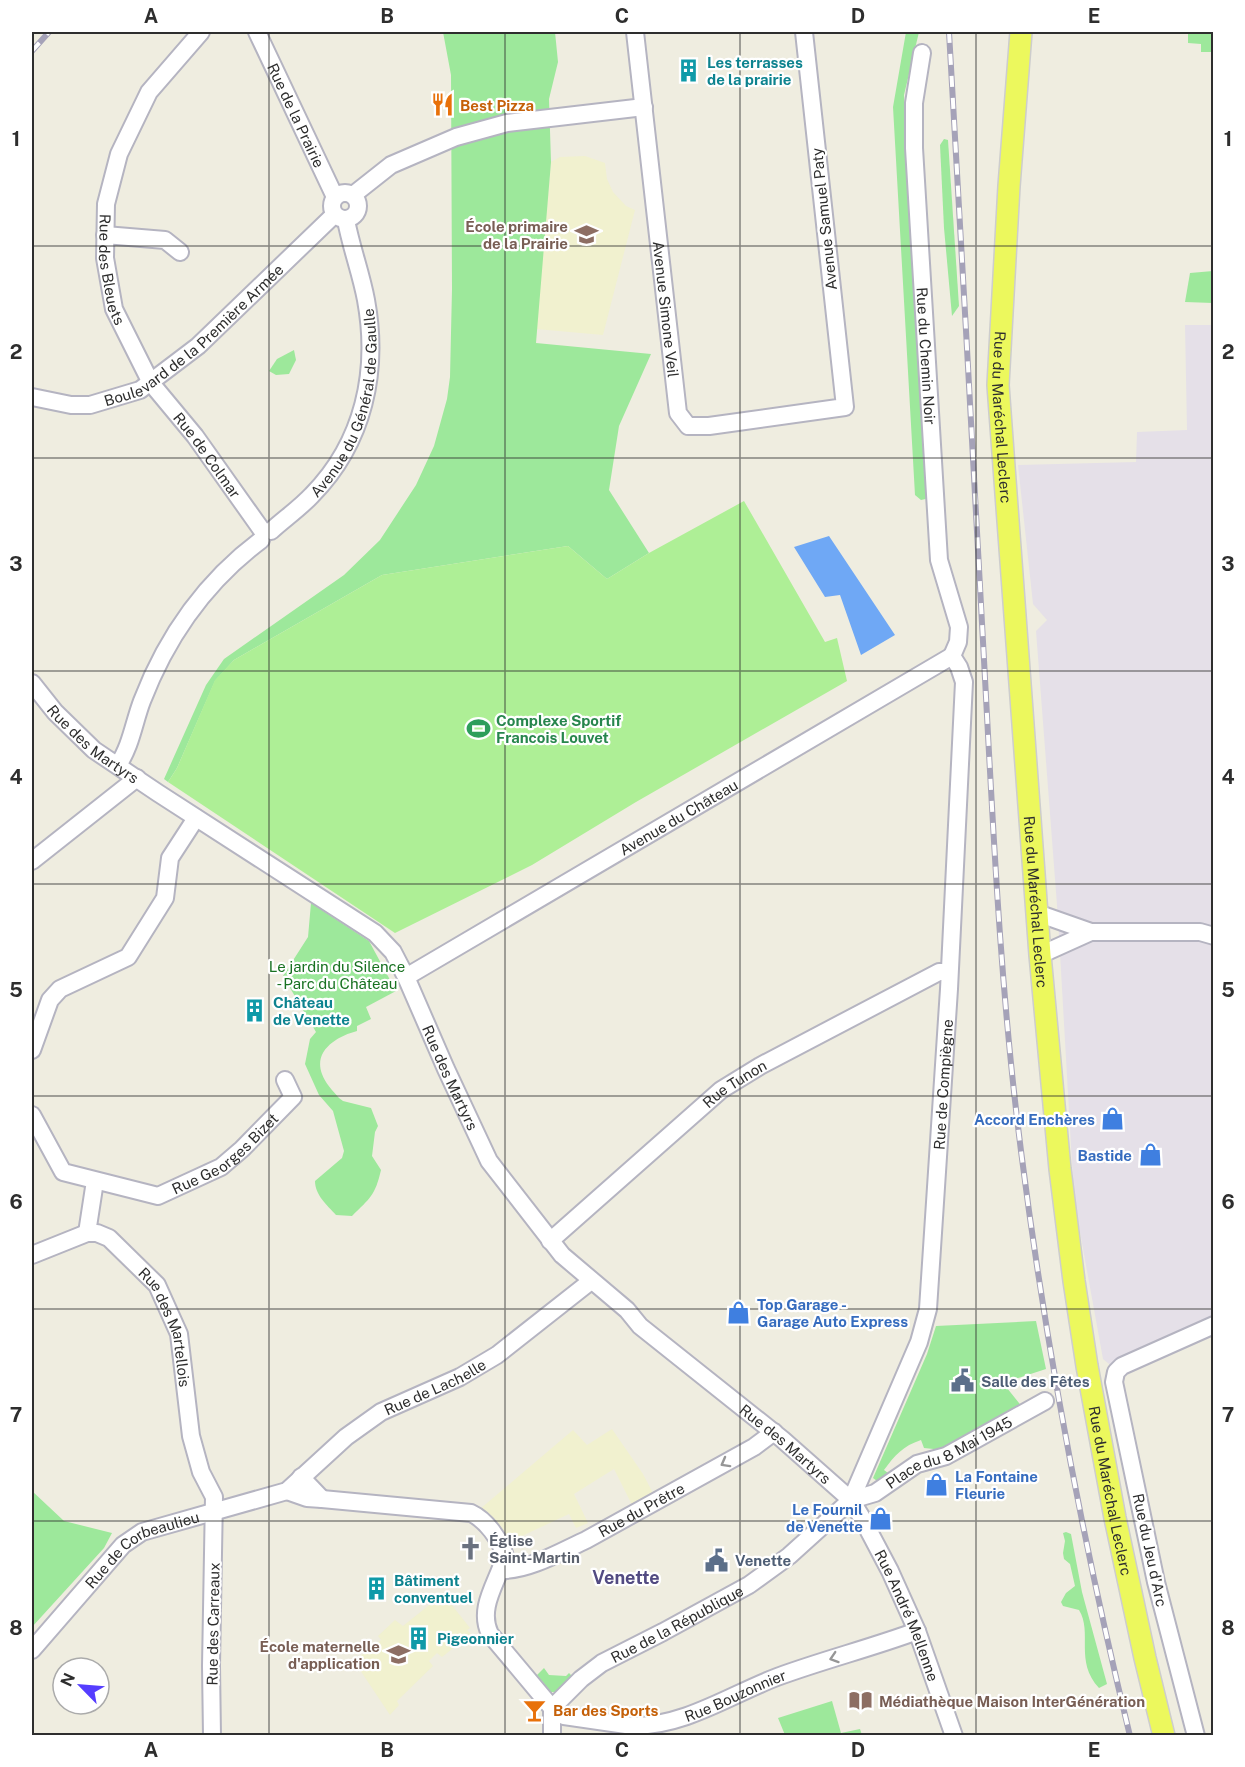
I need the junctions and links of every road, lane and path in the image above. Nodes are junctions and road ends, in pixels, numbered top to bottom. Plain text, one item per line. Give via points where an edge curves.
1 (201, 32) edge
2 (257, 32) edge
3 (635, 32) edge
4 (804, 32) edge
5 (1021, 32) edge
6 (922, 53) dead end
7 (644, 107) junction
8 (353, 195) junction
9 (335, 197) junction
10 (340, 217) junction
11 (105, 235) junction
12 (180, 252) dead end
13 (151, 383) junction
14 (32, 398) edge
15 (845, 407) joint
16 (264, 533) junction
17 (952, 656) junction
18 (32, 683) edge
19 (118, 765) junction
20 (137, 778) junction
21 (196, 818) junction
22 (32, 861) edge
23 (1037, 914) junction
24 (1068, 924) junction
25 (1091, 932) junction
26 (1214, 936) edge
27 (1070, 942) junction
28 (1040, 955) junction
29 (949, 972) junction
30 (406, 977) junction
31 (32, 1050) edge
32 (285, 1080) dead end
33 (34, 1127) edge
34 (95, 1181) junction
35 (87, 1233) junction
36 (550, 1241) junction
37 (32, 1256) edge
38 (591, 1281) junction
39 (1214, 1325) edge
40 (1045, 1401) dead end
41 (774, 1432) junction
42 (301, 1477) junction
43 (284, 1493) junction
44 (322, 1499) junction
45 (851, 1500) junction
46 (215, 1512) junction
47 (501, 1569) junction
48 (917, 1631) junction
49 (32, 1650) edge
50 (552, 1708) junction
51 (212, 1736) edge
52 (552, 1736) edge
53 (954, 1736) edge
54 (1164, 1736) edge
55 (1196, 1736) edge

1 - 11 street, Rue des Bleuets via 142,103 119,154 106,204
2 - 9 street, Rue de la Prairie
3 - 7 street, Avenue Simone Veil
4 - 15 street, Avenue Samuel Paty
5 - 23 main road, Rue du Maréchal Leclerc via 998,385
6 - 17 street, Rue du Chemin Noir via 914,103 914,148 939,560 958,627 958,642
7 - 8 street via 507,123 456,137 391,165
7 - 15 street, Avenue Simone Veil via 678,413 688,426 709,426
8 - 9 street via 341,193
8 - 10 street via 358,202 354,217
9 - 10 street via 332,209
10 - 13 street, Boulevard de la Première Armée via 198,346
10 - 16 street, Avenue du Général de Gaulle via 366,298 371,333 367,393 352,439 334,467 313,495
11 - 12 street via 165,240
11 - 13 street, Rue des Bleuets via 114,309
13 - 14 street, Boulevard de la Première Armée via 90,405
13 - 16 street, Rue de Colmar via 195,436
16 - 19 street, Avenue du Général de Gaulle via 221,573 184,618 164,651
17 - 29 street, Rue de Compiègne via 964,682
17 - 30 street, Avenue du Château
18 - 19 street, Rue des Martyrs via 94,750
19 - 20 street, Rue des Martyrs
20 - 21 street, Rue des Martyrs
20 - 22 street
21 - 30 street, Rue des Martyrs via 375,933 393,952
21 - 31 street via 170,858 165,898 128,957 60,989 50,1000
23 - 24 street
23 - 28 main road, Rue du Maréchal Leclerc
24 - 25 street
24 - 27 street
25 - 26 street via 1200,932
25 - 27 street
27 - 28 street
28 - 54 main road, Rue du Maréchal Leclerc via 1064,1197 1087,1365 1119,1540
29 - 36 street, Rue Tunon via 939,972 721,1090
29 - 45 street, Rue de Compiègne via 927,1314 920,1342
30 - 36 street, Rue des Martyrs via 489,1161
32 - 34 street, Rue Georges Bizet via 293,1097 221,1167 158,1196
33 - 34 street via 63,1172
34 - 35 street
35 - 37 street
35 - 46 street, Rue des Martellois via 109,1238 157,1284 179,1334 191,1437 201,1472 214,1497
36 - 38 street, Rue des Martyrs
38 - 41 street, Rue des Martyrs via 640,1326
38 - 42 street, Rue de Lachelle via 497,1355 460,1377 381,1412
39 - 55 street, Rue du Jeu d'Arc via 1122,1366 1114,1382 1156,1582
40 - 45 street, Place du 8 Mai 1945 via 946,1456 917,1464 875,1493
41 - 45 street, Rue des Martyrs
41 -> 47 street, Rue du Prêtre via 754,1447 586,1540 514,1570
42 - 43 street, Rue de Lachelle
42 - 44 street
43 - 44 street
43 - 46 street, Rue de Corbeaulieu
44 - 47 street via 471,1513 483,1519 503,1549
45 - 48 street, Rue André Mellenne
45 - 50 street, Rue de la République via 789,1556 749,1585 602,1663
46 - 49 street, Rue de Corbeaulieu via 142,1532 123,1545
46 - 51 street, Rue des Carreaux
47 - 50 street via 486,1603 487,1627
48 -> 50 street, Rue Bouzonnier via 777,1677 693,1714 644,1726 564,1716
48 - 53 street, Rue André Mellenne
50 - 52 street

